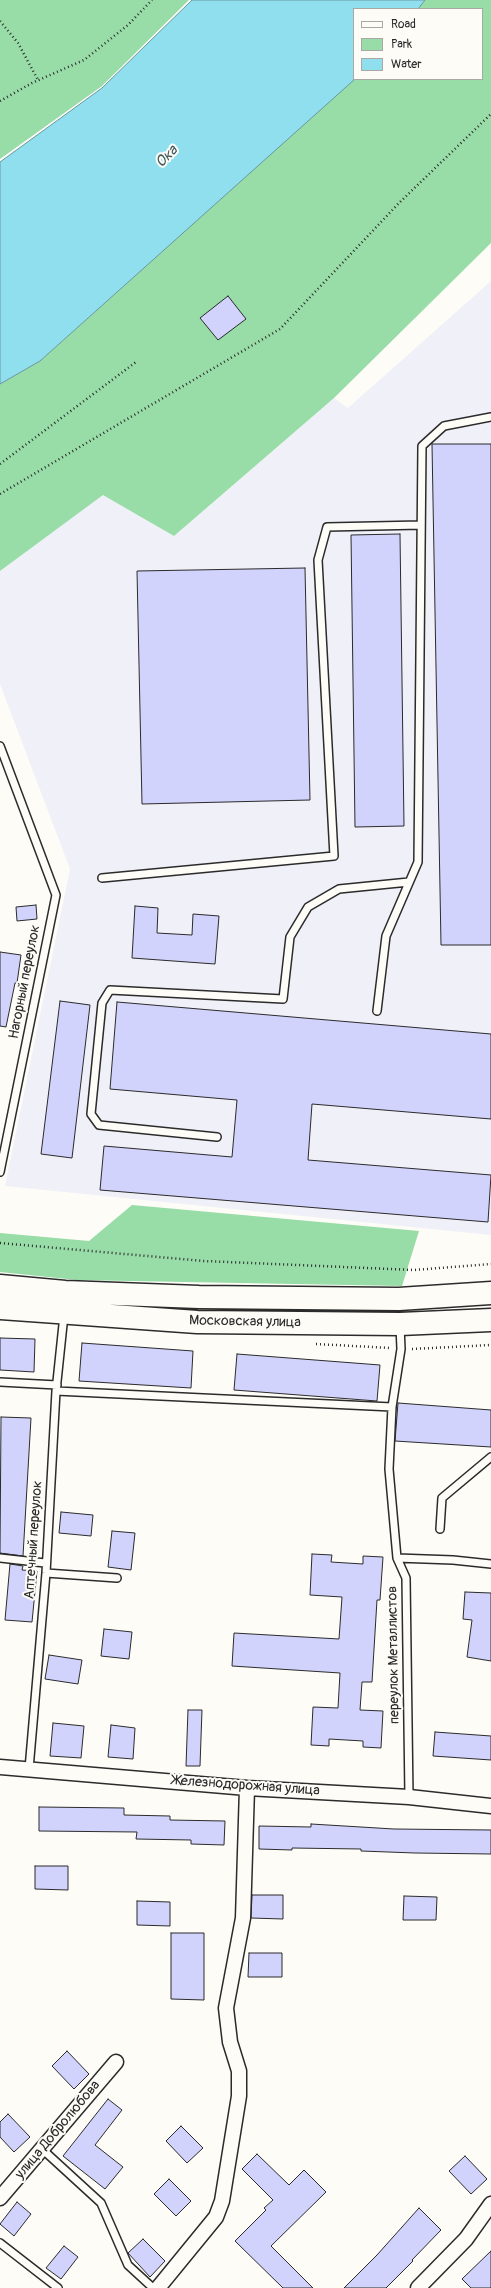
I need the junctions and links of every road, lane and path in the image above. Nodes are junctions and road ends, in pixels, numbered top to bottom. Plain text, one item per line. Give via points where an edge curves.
1 (152, 0) edge
2 (0, 21) edge
3 (38, 80) junction
4 (0, 101) edge
5 (491, 114) edge
6 (136, 362) dead end
7 (491, 417) edge
8 (0, 464) edge
9 (0, 494) edge
10 (421, 525) junction
11 (0, 746) edge
12 (102, 878) dead end
13 (409, 882) junction
14 (377, 1011) dead end
15 (217, 1137) dead end
16 (0, 1172) edge
17 (0, 1243) edge
18 (491, 1264) edge
19 (0, 1286) edge
20 (491, 1293) edge
21 (0, 1308) edge
22 (64, 1313) junction
23 (491, 1320) edge
24 (400, 1324) junction
25 (0, 1382) edge
26 (57, 1388) junction
27 (392, 1407) junction
28 (491, 1457) edge
29 (440, 1529) dead end
30 (0, 1558) edge
31 (397, 1558) junction
32 (45, 1564) junction
33 (491, 1564) edge
34 (46, 1574) junction
35 (117, 1578) dead end
36 (0, 1767) edge
37 (29, 1769) junction
38 (247, 1788) junction
39 (409, 1797) junction
40 (491, 1806) edge
41 (116, 2062) dead end
42 (42, 2149) junction
43 (0, 2198) edge
44 (491, 2204) edge
45 (0, 2243) edge
46 (58, 2288) edge
47 (153, 2288) edge
48 (158, 2288) edge
49 (418, 2288) edge

1 - 3 path via 128,25 84,60
2 - 3 path via 18,44
3 - 4 path
5 - 9 path via 399,203 280,328
6 - 8 path
7 - 10 lane via 444,426 422,446
10 - 12 lane via 327,527 318,560 334,856
10 - 13 lane via 418,862
11 - 16 lane, Нагорный переулок via 56,895
13 - 14 lane via 386,936
13 - 15 lane via 339,889 308,907 290,937 283,999 110,990 102,1003 91,1114 99,1125
17 - 18 path via 204,1261 414,1270
19 - 20 main road, Московская улица via 65,1292 199,1297 399,1299
21 - 22 main road, Московская улица
22 - 24 main road, Московская улица via 197,1322
22 - 26 lane, Аптечный переулок
23 - 24 main road, Московская улица
24 - 27 lane, переулок Металлистов via 401,1349
25 - 26 lane
26 - 27 lane
26 - 32 lane, Аптечный переулок
27 - 31 lane, переулок Металлистов via 389,1470
28 - 29 lane via 442,1498
30 - 32 lane
31 - 33 lane
31 - 39 lane, переулок Металлистов via 406,1578
32 - 34 lane, Аптечный переулок
34 - 35 lane
34 - 37 lane, Аптечный переулок
36 - 37 street, Железнодорожная улица
37 - 38 street, Железнодорожная улица
38 - 39 street, Железнодорожная улица
38 - 48 street via 243,1918 226,2008 230,2042 239,2071 239,2096 222,2201 216,2217
39 - 40 street, Железнодорожная улица
41 - 42 street, улица Добролюбова
42 - 43 street, улица Добролюбова
42 - 47 lane via 100,2203 128,2265
44 - 49 street via 466,2239
45 - 46 lane

